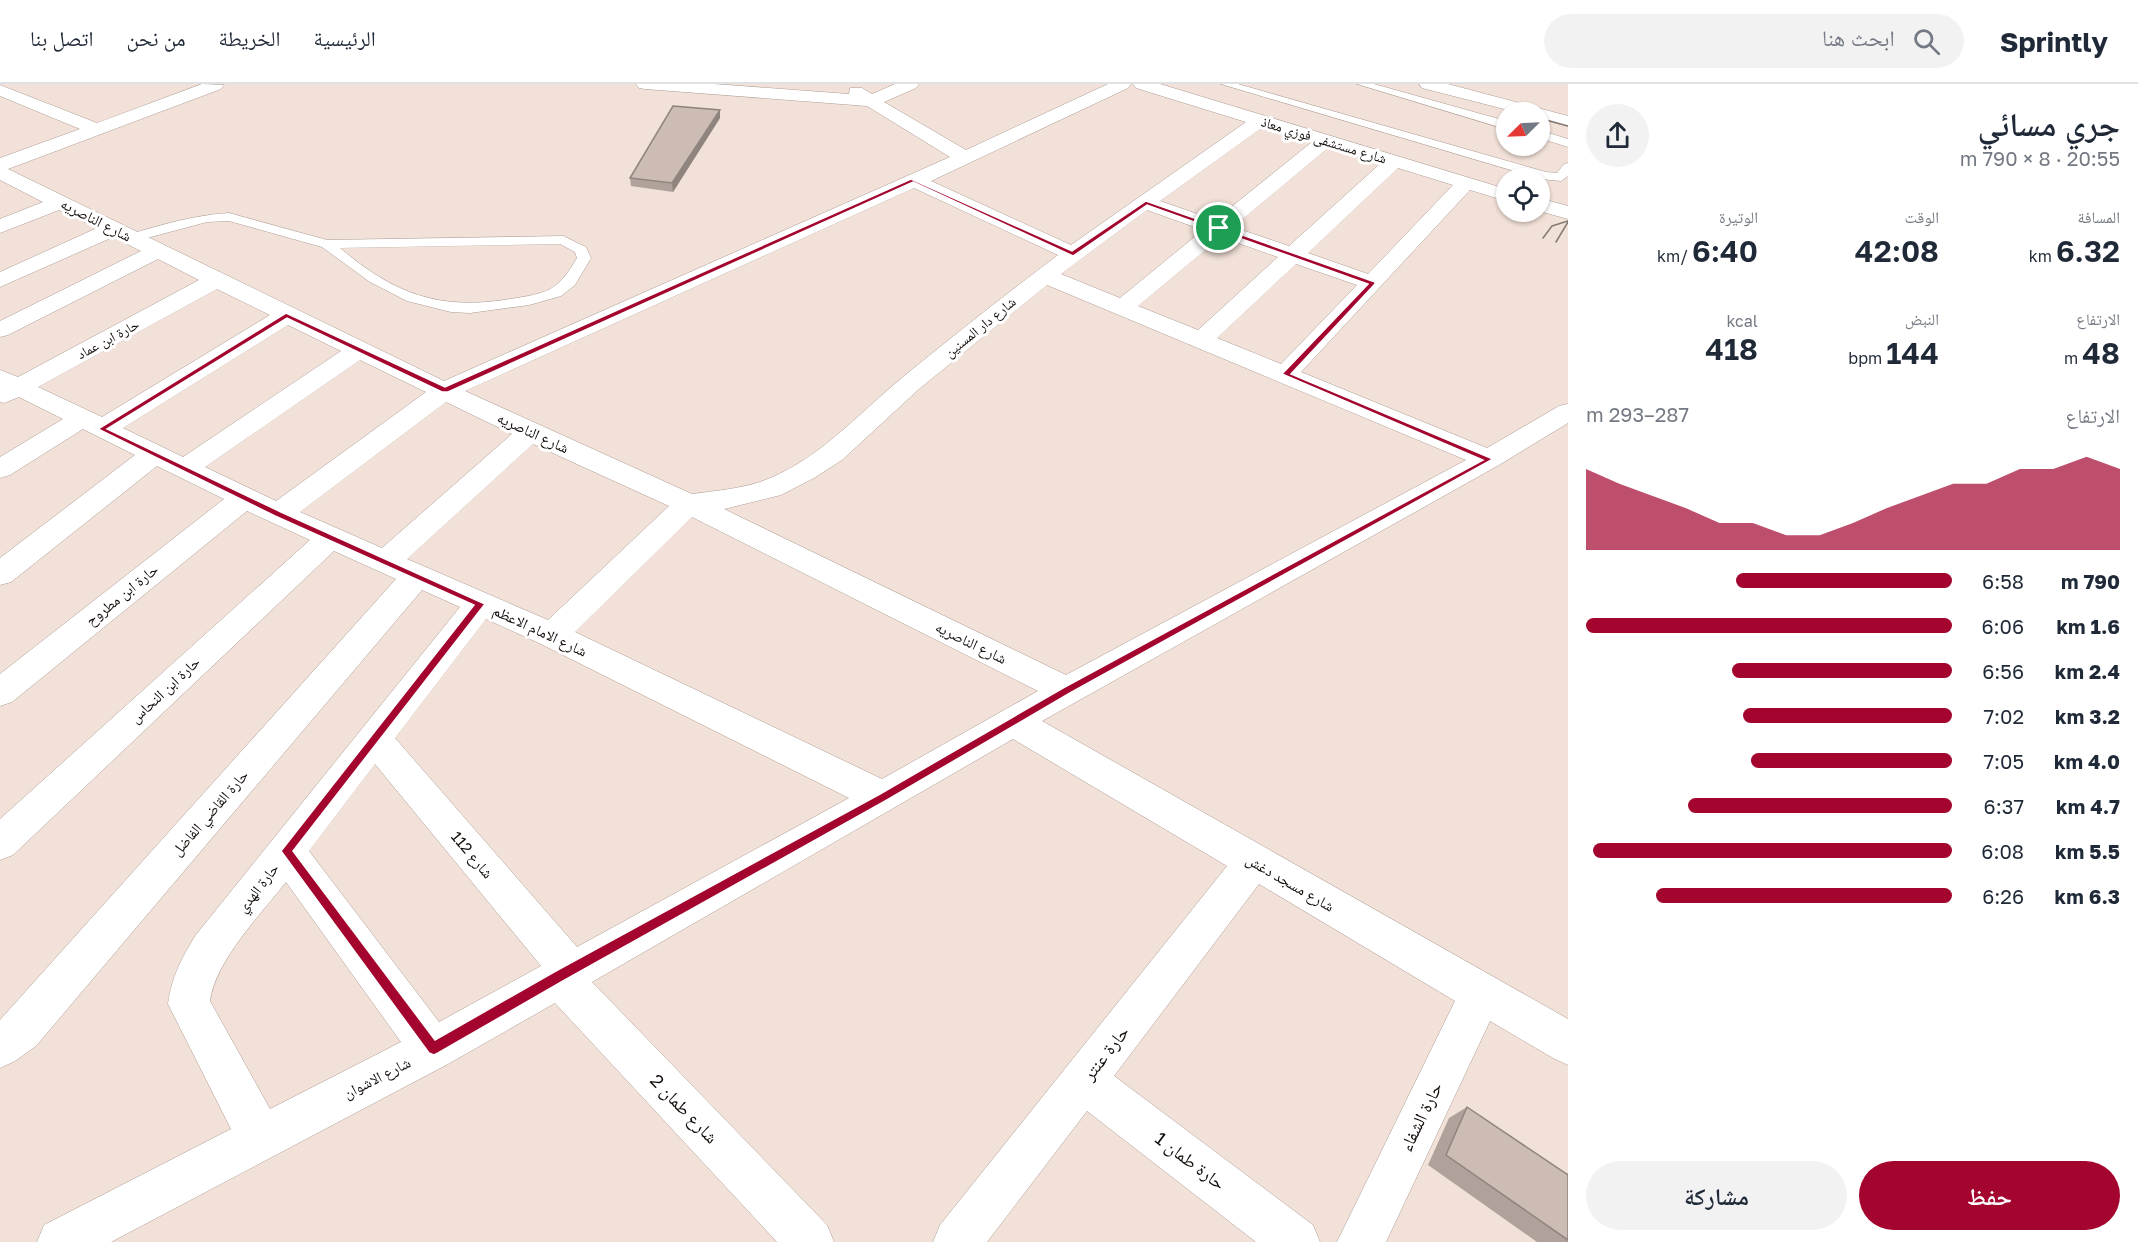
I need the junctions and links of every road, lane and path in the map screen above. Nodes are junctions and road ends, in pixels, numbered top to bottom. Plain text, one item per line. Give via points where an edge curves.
1 (645, 84) edge
2 (842, 84) edge
3 (910, 84) edge
4 (1122, 84) edge
5 (1142, 84) edge
6 (1226, 84) edge
7 (1362, 84) edge
8 (1428, 84) edge
9 (679, 85) edge
10 (215, 86) dead end
11 (755, 89) edge
12 (0, 90) edge
13 (871, 101) junction
14 (1496, 103) edge
15 (1550, 118) edge
16 (1260, 120) junction
17 (1496, 122) edge
18 (1568, 122) edge
19 (1378, 128) junction
20 (97, 129) junction
21 (1550, 137) edge
22 (1326, 140) junction
23 (1568, 143) edge
24 (1351, 148) junction
25 (965, 158) junction
26 (1394, 161) junction
27 (1568, 167) edge
28 (5, 177) edge
29 (913, 180) junction
30 (1466, 183) junction
31 (1496, 192) edge
32 (60, 202) junction
33 (1146, 203) junction
34 (1550, 207) edge
35 (1568, 213) edge
36 (0, 227) edge
37 (1219, 228) junction
38 (123, 233) junction
39 (327, 244) junction
40 (157, 250) junction
41 (1073, 254) junction
42 (1293, 255) junction
43 (1045, 276) junction
44 (0, 280) edge
45 (216, 280) junction
46 (1372, 283) junction
47 (1122, 308) junction
48 (286, 315) junction
49 (0, 330) edge
50 (1201, 340) junction
51 (360, 350) junction
52 (1286, 374) junction
53 (6, 388) edge
54 (445, 390) junction
55 (1568, 412) edge
56 (91, 424) junction
57 (530, 432) junction
58 (154, 454) junction
59 (1489, 459) junction
60 (0, 469) edge
61 (184, 469) junction
62 (244, 498) junction
63 (689, 504) junction
64 (278, 514) junction
65 (330, 538) junction
66 (401, 569) junction
67 (0, 574) edge
68 (480, 604) junction
69 (552, 635) junction
70 (1066, 690) junction
71 (0, 693) edge
72 (1013, 722) junction
73 (375, 739) junction
74 (884, 797) junction
75 (0, 843) edge
76 (286, 851) junction
77 (1253, 862) junction
78 (564, 974) junction
79 (1481, 993) junction
80 (1568, 1043) edge
81 (0, 1046) edge
82 (434, 1049) junction
83 (1084, 1081) junction
84 (261, 1137) junction
85 (61, 1242) edge
86 (810, 1242) edge
87 (957, 1242) edge
88 (1296, 1242) edge
89 (1361, 1242) edge

1 - 9 street
2 - 13 street
3 - 13 street
4 - 25 street
5 - 16 street, شارع مستشفى فوزي معاذ
6 - 19 lane
7 - 17 lane
8 - 14 street
9 - 11 street
10 - 20 street
11 - 13 street
12 - 20 street
13 - 25 street
15 - 18 street
16 - 22 street, شارع مستشفى فوزي معاذ
16 - 33 street, شارع دار المسنين
19 - 24 lane
19 - 27 lane via 1545,176 1561,177
20 - 28 street
21 - 23 lane
22 - 24 street, شارع مستشفى فوزي معاذ
22 - 37 street
24 - 26 street, شارع مستشفى فوزي معاذ
25 - 29 street
26 - 30 street, شارع مستشفى فوزي معاذ
26 - 42 street
28 - 32 street, شارع الناصريه
29 - 41 street
29 - 54 street
30 - 31 street, شارع مستشفى فوزي معاذ
30 - 46 street
32 - 36 street
32 - 38 street, شارع الناصريه
33 - 37 street
33 - 41 street, شارع دار المسنين
34 - 35 street
37 - 42 street
37 - 47 street
38 - 39 lane via 229,217
38 - 40 street, شارع الناصريه
38 - 44 street
39 - 39 lane via 357,269 422,301 470,309 553,294 567,285 584,258 581,250 563,240
40 - 45 street, شارع الناصريه
40 - 49 street
41 - 43 street, شارع دار المسنين
42 - 46 street
42 - 50 street
43 - 47 street
43 - 63 street, شارع دار المسنين via 962,340 832,454 804,472 732,500
45 - 48 street, شارع الناصريه
45 - 53 street, حارة ابن عماد
46 - 52 street
47 - 50 street
48 - 51 street, شارع الناصريه
48 - 56 street
50 - 52 street
51 - 54 street, شارع الناصريه
51 - 61 street
52 - 59 street
53 - 56 street, شارع الامام الاعظم
54 - 57 street, شارع الناصريه
54 - 64 street
55 - 59 street, شارع الاشوان
56 - 58 street, شارع الامام الاعظم
56 - 60 street
57 - 63 street, شارع الناصريه
57 - 66 street, حارة القاضي الفاضل
58 - 61 street, شارع الامام الاعظم
58 - 67 street
59 - 70 street, شارع الاشوان
61 - 62 street, شارع الامام الاعظم
62 - 64 street, شارع الامام الاعظم
62 - 71 street, حارة ابن مطروح
63 - 69 street
63 - 70 street, شارع الناصريه
64 - 65 street, شارع الامام الاعظم
65 - 66 street, شارع الامام الاعظم
65 - 75 street, حارة ابن النحاس
66 - 68 street, شارع الامام الاعظم
66 - 81 street, حارة القاضي الفاضل via 21,1031
68 - 69 street, شارع الامام الاعظم
68 - 73 street, حارة الهدي
69 - 74 street, شارع الامام الاعظم
70 - 72 street, شارع الاشوان
72 - 74 street, شارع الاشوان
72 - 77 street, شارع مسجد دغش
73 - 76 street, حارة الهدي
73 - 78 street, شارع 112
74 - 78 street, شارع الاشوان
76 - 82 street
76 - 84 street, حارة الهدي via 209,950 192,981 189,1004
77 - 79 street, شارع مسجد دغش
77 - 83 street, حارة عنتر
78 - 82 street, شارع الاشوان
78 - 86 street, شارع طمان 2
79 - 80 street, شارع مسجد دغش
79 - 89 street, حارة الشفاء
82 - 84 street, شارع الاشوان
83 - 87 street, حارة عنتر
83 - 88 street, حارة طمان 1
84 - 85 street, شارع الاشوان

